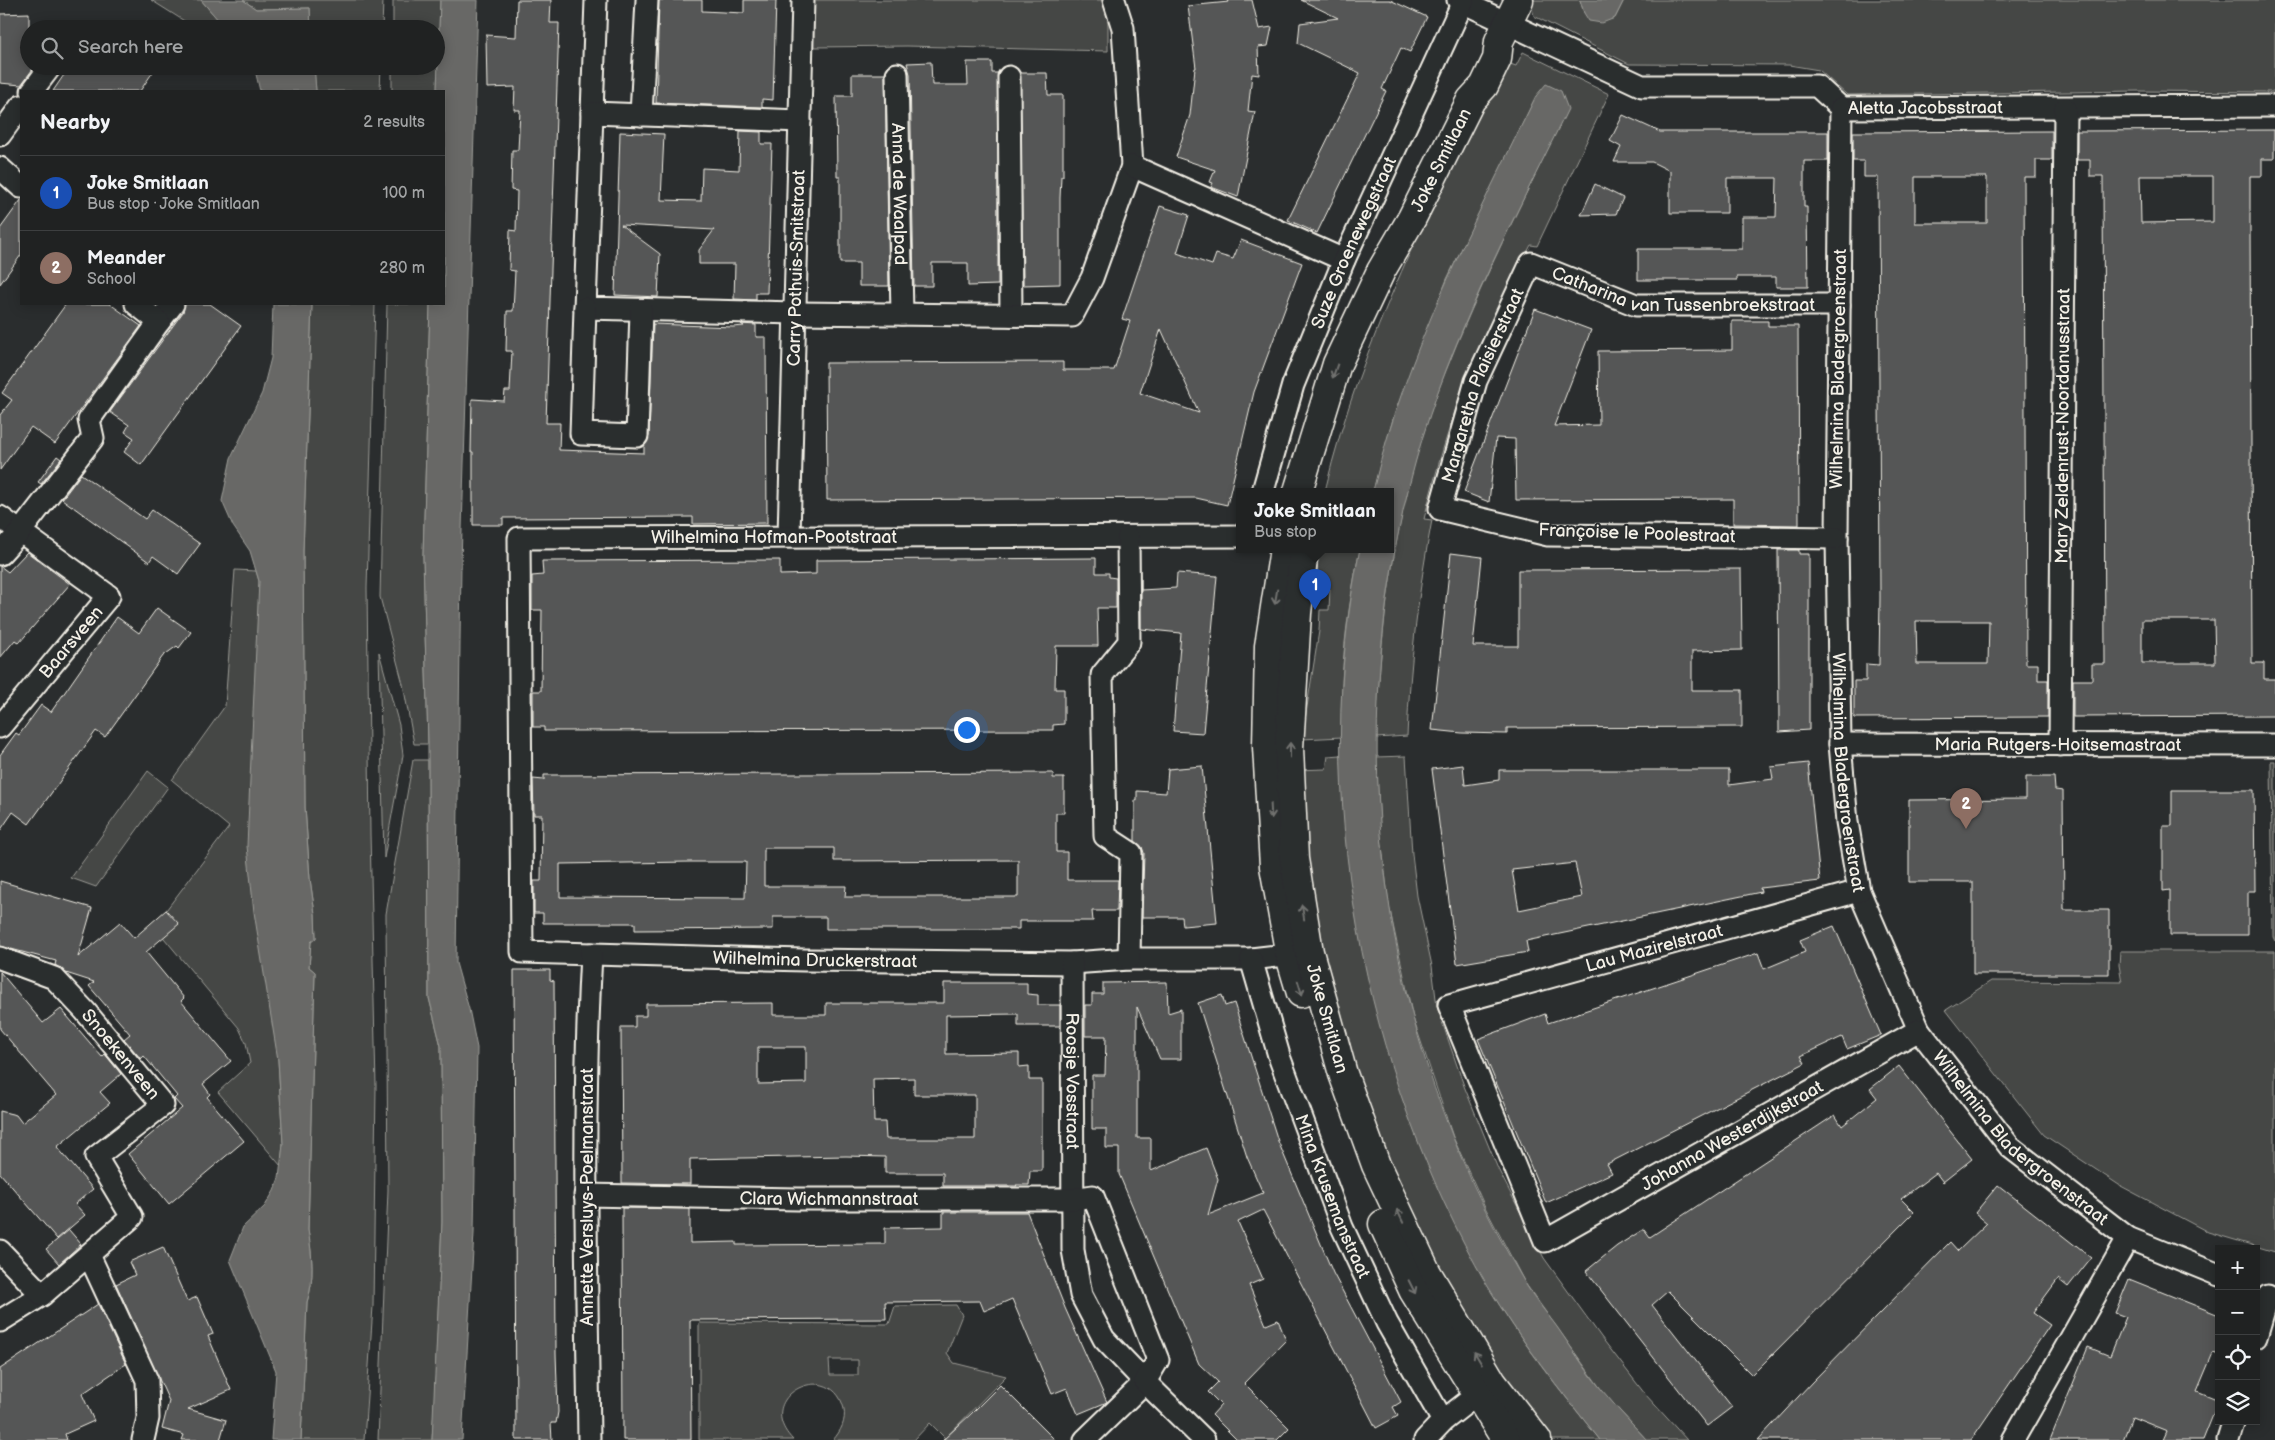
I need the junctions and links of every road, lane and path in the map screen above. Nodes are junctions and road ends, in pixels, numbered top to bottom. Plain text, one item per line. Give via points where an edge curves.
1 (596, 0) edge
2 (646, 0) edge
3 (803, 0) edge
4 (1114, 0) edge
5 (1461, 1) edge
6 (1509, 22) edge
7 (897, 74) dead end
8 (44, 75) edge
9 (1009, 77) dead end
10 (33, 90) edge
11 (2275, 106) edge
12 (20, 107) edge
13 (1841, 108) junction
14 (2065, 108) junction
15 (592, 113) junction
16 (641, 115) junction
17 (800, 121) junction
18 (0, 135) edge
19 (1132, 166) junction
20 (0, 168) edge
21 (20, 186) edge
22 (1412, 218) junction
23 (1344, 260) junction
24 (1531, 263) joint
25 (137, 305) edge
26 (172, 305) edge
27 (1839, 305) junction
28 (585, 308) junction
29 (641, 310) junction
30 (796, 313) junction
31 (902, 314) junction
32 (1011, 315) junction
33 (159, 322) junction
34 (1264, 488) edge
35 (1299, 488) edge
36 (1319, 488) edge
37 (1440, 509) joint
38 (0, 517) edge
39 (20, 532) junction
40 (789, 536) junction
41 (1236, 536) edge
42 (1128, 537) junction
43 (1837, 538) junction
44 (1283, 553) edge
45 (1304, 553) edge
46 (0, 554) edge
47 (0, 727) edge
48 (1840, 744) junction
49 (2060, 745) junction
50 (2275, 745) edge
51 (520, 749) joint
52 (1860, 892) junction
53 (591, 954) junction
54 (1299, 954) junction
55 (0, 958) edge
56 (1129, 959) junction
57 (1251, 959) junction
58 (1072, 963) junction
59 (1919, 1030) junction
60 (585, 1195) junction
61 (1073, 1199) junction
62 (2128, 1238) junction
63 (1545, 1241) joint
64 (0, 1252) edge
65 (89, 1255) junction
66 (2215, 1273) edge
67 (42, 1295) junction
68 (2266, 1295) edge
69 (0, 1321) edge
70 (2256, 1335) edge
71 (1145, 1382) junction
72 (1484, 1388) junction
73 (1443, 1421) junction
74 (2233, 1425) edge
75 (143, 1440) edge
76 (589, 1440) edge
77 (1085, 1440) edge
78 (1204, 1440) edge
79 (1425, 1440) edge
80 (1506, 1440) edge
81 (1537, 1440) edge
82 (2013, 1440) edge
83 (2228, 1440) edge

1 - 15 street
2 - 16 street
3 - 17 street, Carry Pothuis-Smitstraat
4 - 19 street via 1123,28
5 - 6 street, Aletta Jacobsstraat
5 - 23 street, Suze Groenewegstraat
6 - 13 street, Aletta Jacobsstraat via 1642,86 1817,86
6 - 22 street, Joke Smitlaan via 1485,51 1471,84 1471,100
7 - 31 street, Anna de Waalpad
8 - 10 street
9 - 32 street
11 - 14 street, Aletta Jacobsstraat
12 - 18 street
13 - 14 street, Aletta Jacobsstraat
13 - 27 street, Wilhelmina Bladergroenstraat
14 - 49 street, Mary Zeldenrust-Noordanusstraat
15 - 16 street
15 - 28 street
16 - 17 street
17 - 30 street, Carry Pothuis-Smitstraat
19 - 23 street
19 - 32 street via 1092,278 1072,316
20 - 21 street
22 -> 35 street, Joke Smitlaan via 1381,271 1337,364
22 - 36 street, Joke Smitlaan via 1355,367
23 - 34 street, Suze Groenewegstraat via 1293,385
24 - 27 street, Catharina van Tussenbroekstraat via 1636,305
24 - 37 street, Margaretha Plaisierstraat via 1476,381
25 - 33 street
26 - 33 street
27 - 43 street, Wilhelmina Bladergroenstraat
28 - 29 street
28 - 29 street via 581,434 637,436
29 - 30 street
30 - 31 street
30 - 40 street, Carry Pothuis-Smitstraat
31 - 32 street
33 - 39 street via 89,420 93,438
37 - 43 street, Françoise le Poolestraat via 1548,535
38 - 39 street, Baarsveen
39 - 46 street
39 - 47 street, Baarsveen via 109,596
40 - 42 street, Wilhelmina Hofman-Pootstraat
40 - 51 street, Wilhelmina Hofman-Pootstraat via 519,538
41 - 42 street, Wilhelmina Hofman-Pootstraat
42 - 56 street via 1129,642 1102,675 1105,836 1131,852
43 - 48 street, Wilhelmina Bladergroenstraat
44 -> 54 street, Joke Smitlaan via 1269,646 1267,747 1274,866
54 -> 45 street, Joke Smitlaan via 1290,748
48 - 49 street, Maria Rutgers-Hoitsemastraat
48 - 52 street, Wilhelmina Bladergroenstraat via 1847,822
49 - 50 street, Maria Rutgers-Hoitsemastraat
51 - 53 street, Wilhelmina Druckerstraat via 522,952
52 - 59 street, Wilhelmina Bladergroenstraat
52 - 63 street, Lau Mazirelstraat via 1450,1004
53 - 58 street, Wilhelmina Druckerstraat
53 - 60 street, Annette Versluys-Poelmanstraat via 586,1046
54 - 57 street, Wilhelmina Druckerstraat
54 - 72 street, Joke Smitlaan via 1376,1165
55 - 65 street, Snoekenveen via 54,978 163,1105 96,1157 132,1217
56 - 57 street, Wilhelmina Druckerstraat
56 - 58 street, Wilhelmina Druckerstraat
57 - 73 street, Mina Krusemanstraat via 1280,1059 1342,1228 1387,1323
58 - 61 street, Roosje Vosstraat
59 - 62 street, Wilhelmina Bladergroenstraat via 2010,1147
59 - 63 street, Johanna Westerdijkstraat
60 - 61 street, Clara Wichmannstraat
60 - 76 street, Annette Versluys-Poelmanstraat
61 - 71 street, Roosje Vosstraat via 1073,1250 1081,1295 1104,1339
61 - 71 street via 1093,1196 1158,1360
62 - 66 street, Wilhelmina Bladergroenstraat
62 - 82 street
64 - 67 street
65 - 67 street, Snoekenveen
65 - 75 street via 147,1380 148,1418
67 - 69 street, Snoekenveen
68 - 70 street
71 - 77 street
71 - 78 street, Roosje Vosstraat
72 - 73 street
72 - 80 street, Joke Smitlaan
72 - 81 street, Joke Smitlaan
73 - 79 street
74 - 83 street

